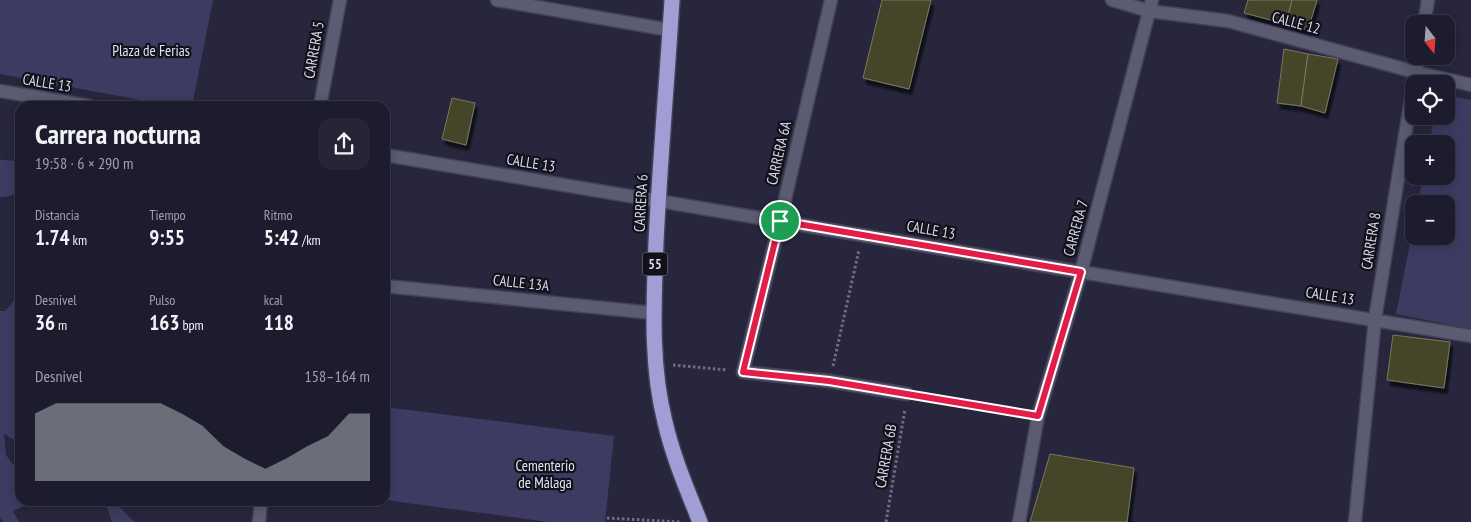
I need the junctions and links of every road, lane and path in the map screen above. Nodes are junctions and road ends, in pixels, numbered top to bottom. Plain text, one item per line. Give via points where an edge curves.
1 (340, 0) edge
2 (498, 0) edge
3 (672, 0) edge
4 (830, 0) edge
5 (1112, 0) edge
6 (1428, 0) edge
7 (1151, 6) edge
8 (1426, 15) edge
9 (670, 30) junction
10 (1416, 65) edge
11 (1415, 72) junction
12 (1471, 85) edge
13 (0, 92) edge
14 (57, 101) edge
15 (321, 101) edge
16 (390, 156) edge
17 (658, 201) junction
18 (780, 221) junction
19 (862, 234) junction
20 (1081, 272) junction
21 (390, 287) edge
22 (653, 313) junction
23 (1375, 320) junction
24 (1471, 336) edge
25 (655, 364) junction
26 (743, 372) junction
27 (829, 381) junction
28 (907, 394) junction
29 (1038, 416) junction
30 (261, 506) edge
31 (607, 518) dead end
32 (259, 522) edge
33 (681, 522) edge
34 (700, 522) edge
35 (886, 522) edge
36 (1019, 522) edge
37 (1355, 522) edge

1 - 15 street, CARRERA 5
2 - 9 street
3 - 9 highway, CARRERA 6 / 55
4 - 18 street, CARRERA 6A
5 - 7 street, CALLE 12
6 - 8 street
7 - 11 street, CALLE 12 via 1228,21
7 - 20 street, CARRERA 7
9 - 17 highway, CARRERA 6 / 55
10 - 11 street, CARRERA 8
11 - 12 street, CALLE 12
11 - 23 street, CARRERA 8
13 - 14 street, CALLE 13
16 - 17 street, CALLE 13
17 - 18 street, CALLE 13
17 - 22 highway, CARRERA 6 / 55
18 - 19 street, CALLE 13
18 - 26 street, CARRERA 6A
19 - 20 street, CALLE 13
19 - 27 path
20 - 23 street, CALLE 13
20 - 29 street, CARRERA 7
21 - 22 street, CALLE 13A
22 - 25 highway, CARRERA 6 / 55
23 - 24 street, CALLE 13
23 - 37 street, CARRERA 8
25 - 26 path
25 - 34 highway, CARRERA 6 / 55 via 664,422 680,474
26 - 27 street
27 - 28 street
28 - 29 path
28 - 35 path, CARRERA 6B
29 - 36 street, CARRERA 7
30 - 32 street
31 - 33 path

